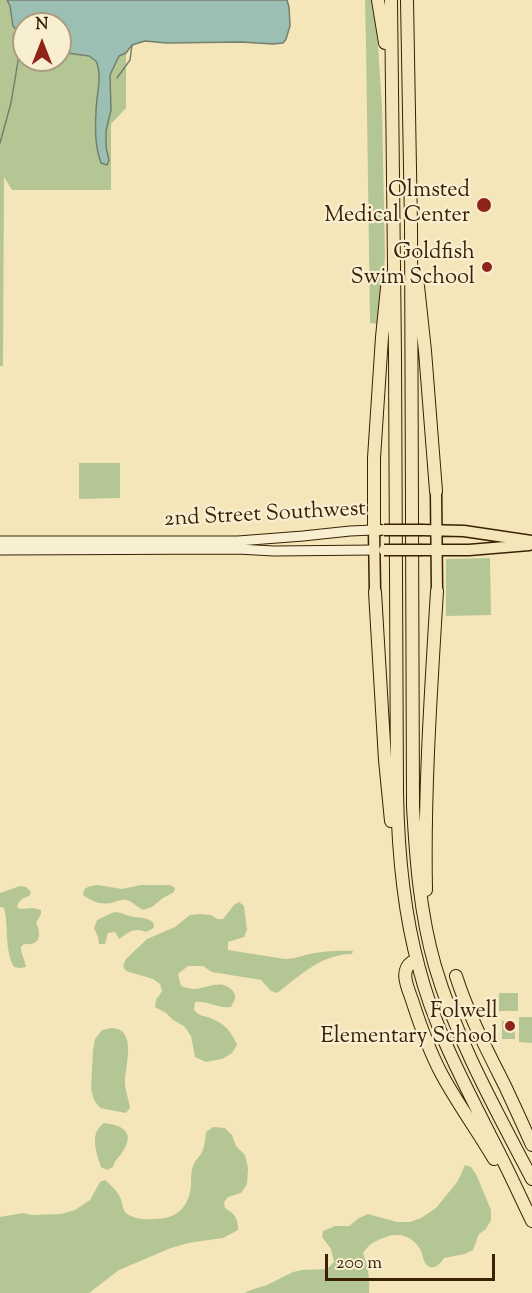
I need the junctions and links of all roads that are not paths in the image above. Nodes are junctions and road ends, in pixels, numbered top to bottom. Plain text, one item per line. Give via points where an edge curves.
1 (378, 0) edge
2 (391, 0) edge
3 (409, 0) edge
4 (393, 100) junction
5 (394, 223) junction
6 (411, 224) junction
7 (436, 491) joint
8 (379, 530) junction
9 (436, 530) junction
10 (0, 540) edge
11 (532, 543) edge
12 (0, 550) edge
13 (379, 550) junction
14 (437, 550) junction
15 (437, 591) joint
16 (375, 592) joint
17 (404, 898) junction
18 (428, 936) junction
19 (412, 962) dead end
20 (456, 975) dead end
21 (532, 1145) edge
22 (532, 1179) edge
23 (532, 1222) edge

1 - 4 highway
2 - 4 highway
3 - 6 highway
4 - 5 highway
5 - 8 highway via 375,429
5 - 17 highway via 397,792
6 - 7 highway
6 - 18 highway via 413,806 418,876
7 - 9 main road
8 - 9 main road, 2nd Street Southwest, bridge
8 - 10 main road, 2nd Street Southwest via 244,541
8 - 13 main road
9 - 11 main road, 2nd Street Southwest
9 - 14 main road
11 - 14 main road, 2nd Street Southwest
12 - 13 main road, 2nd Street Southwest
13 - 14 main road, 2nd Street Southwest, bridge
13 - 16 main road
14 - 15 main road
15 - 18 highway via 427,805
16 - 17 highway via 391,826
17 - 23 highway via 435,1018
18 - 22 highway via 460,1034
19 - 23 highway via 405,969 406,981 434,1058
20 - 21 highway via 474,1024

